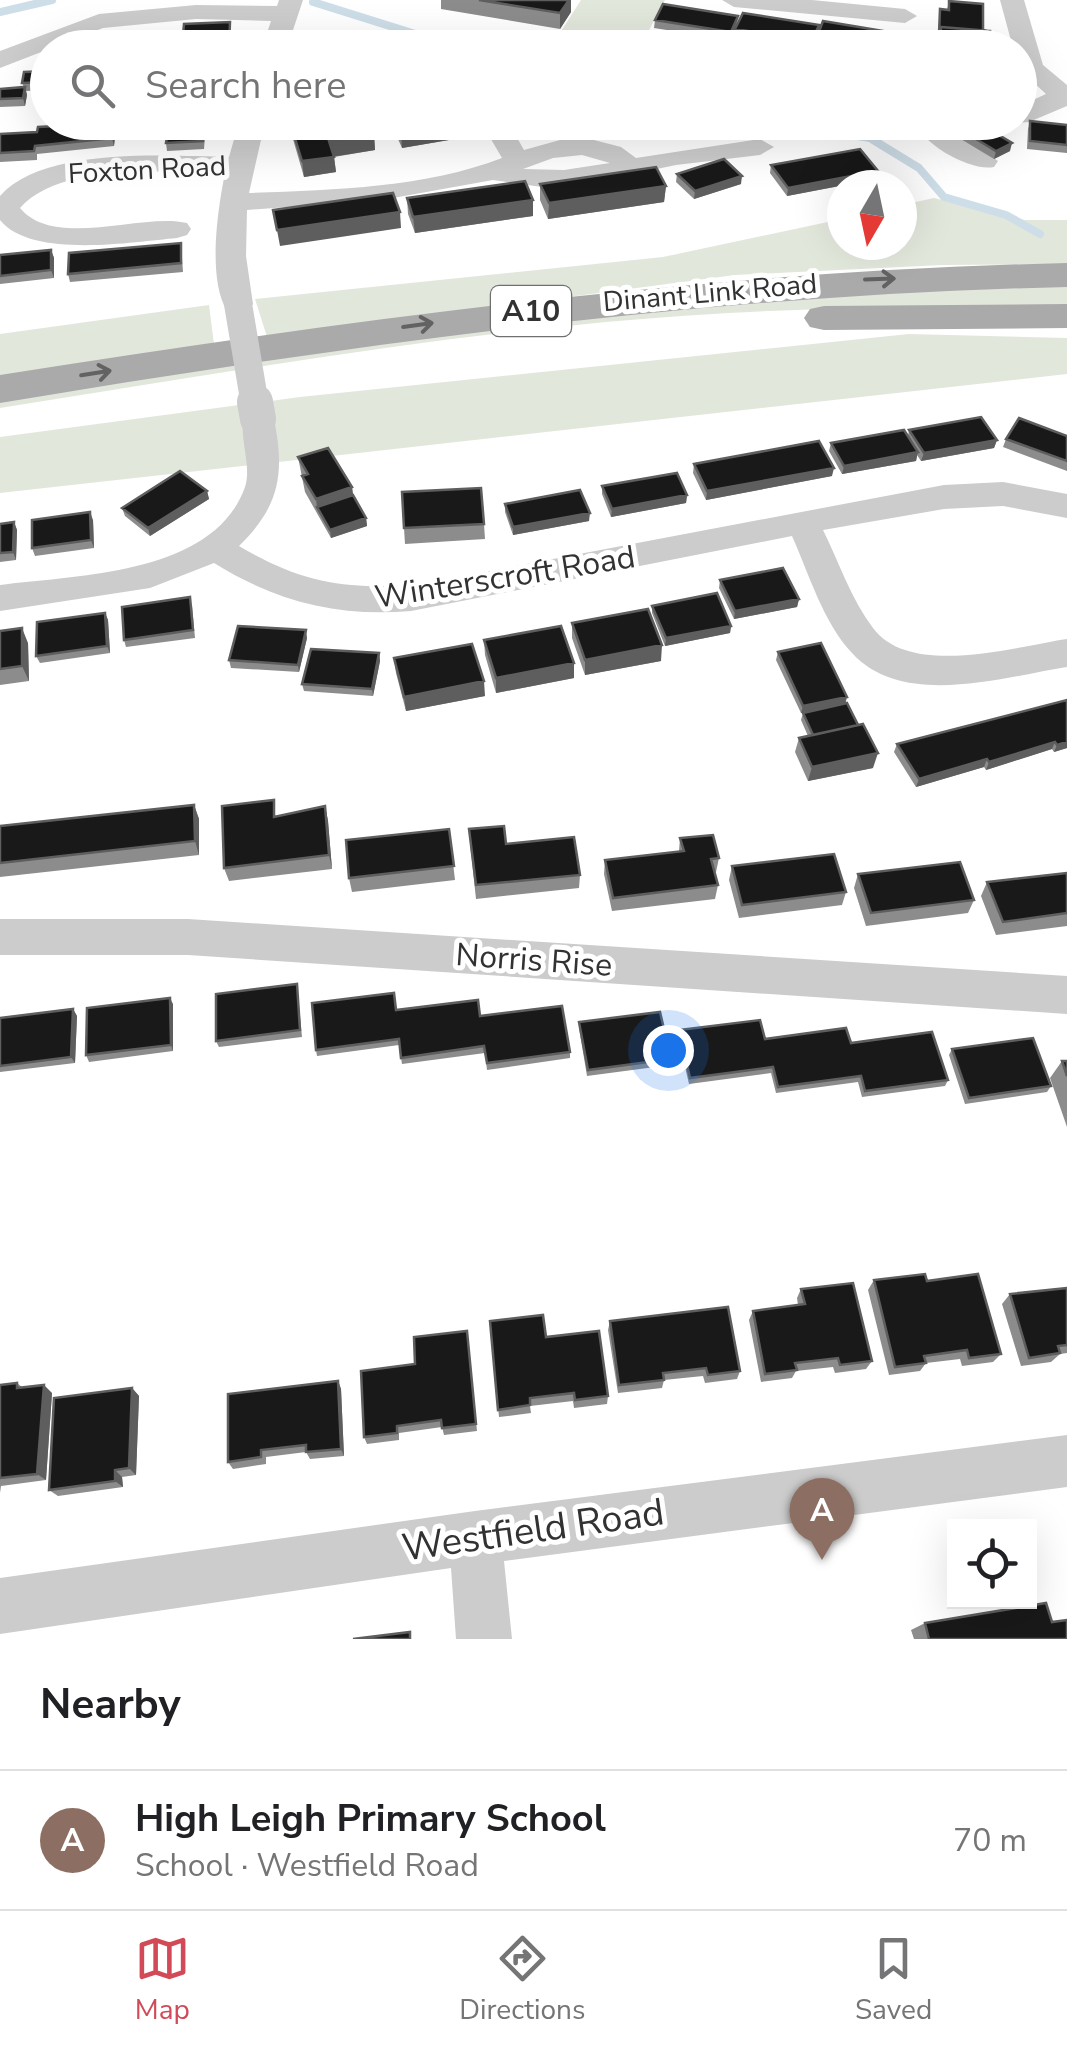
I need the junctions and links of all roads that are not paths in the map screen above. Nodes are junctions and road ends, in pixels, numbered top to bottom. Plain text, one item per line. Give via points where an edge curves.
1 (734, 0) edge
2 (1012, 0) edge
3 (799, 3) edge
4 (288, 7) edge
5 (905, 16) dead end
6 (74, 30) edge
7 (1019, 30) edge
8 (30, 47) edge
9 (0, 60) edge
10 (30, 75) edge
11 (1037, 83) edge
12 (0, 84) edge
13 (1065, 97) edge
14 (1037, 109) edge
15 (247, 140) edge
16 (498, 140) edge
17 (948, 140) edge
18 (760, 147) dead end
19 (984, 161) dead end
20 (241, 165) junction
21 (505, 166) junction
22 (232, 202) junction
23 (3, 208) edge
24 (166, 224) dead end
25 (1067, 275) edge
26 (1067, 316) edge
27 (0, 389) edge
28 (0, 418) edge
29 (1067, 506) edge
30 (803, 524) junction
31 (216, 548) junction
32 (0, 598) edge
33 (1067, 653) edge
34 (0, 937) edge
35 (1067, 995) edge
36 (1067, 1461) edge
37 (475, 1538) junction
38 (0, 1606) edge
39 (484, 1639) edge

1 - 3 street
2 - 7 street
3 - 5 street
4 - 6 street via 111,19
8 - 9 street
10 - 12 street
11 - 13 street
13 - 14 street
15 - 20 street
16 - 21 street
17 - 19 street
18 - 21 street via 630,166 586,146 539,152
20 - 22 street
20 - 23 street, Foxton Road via 53,175 21,188
21 - 22 street via 348,195
22 - 31 street, bridge via 228,241 264,461 261,488 245,518
23 - 24 street, Foxton Road via 13,221 41,233
27 -> 25 main road, Dinant Link Road / A10 via 362,332 677,294
26 - 28 main road, Dinant Link Road / A10 via 867,316 656,328 346,364
29 - 30 street, Winterscroft Road via 1003,494 944,496
30 - 31 street, Winterscroft Road via 388,600 292,590
30 - 33 street via 861,640 892,665 926,670
31 - 32 street via 150,575
34 - 35 street, Norris Rise via 188,937
36 - 37 street, Westfield Road
37 - 38 street, Westfield Road
37 - 39 street

